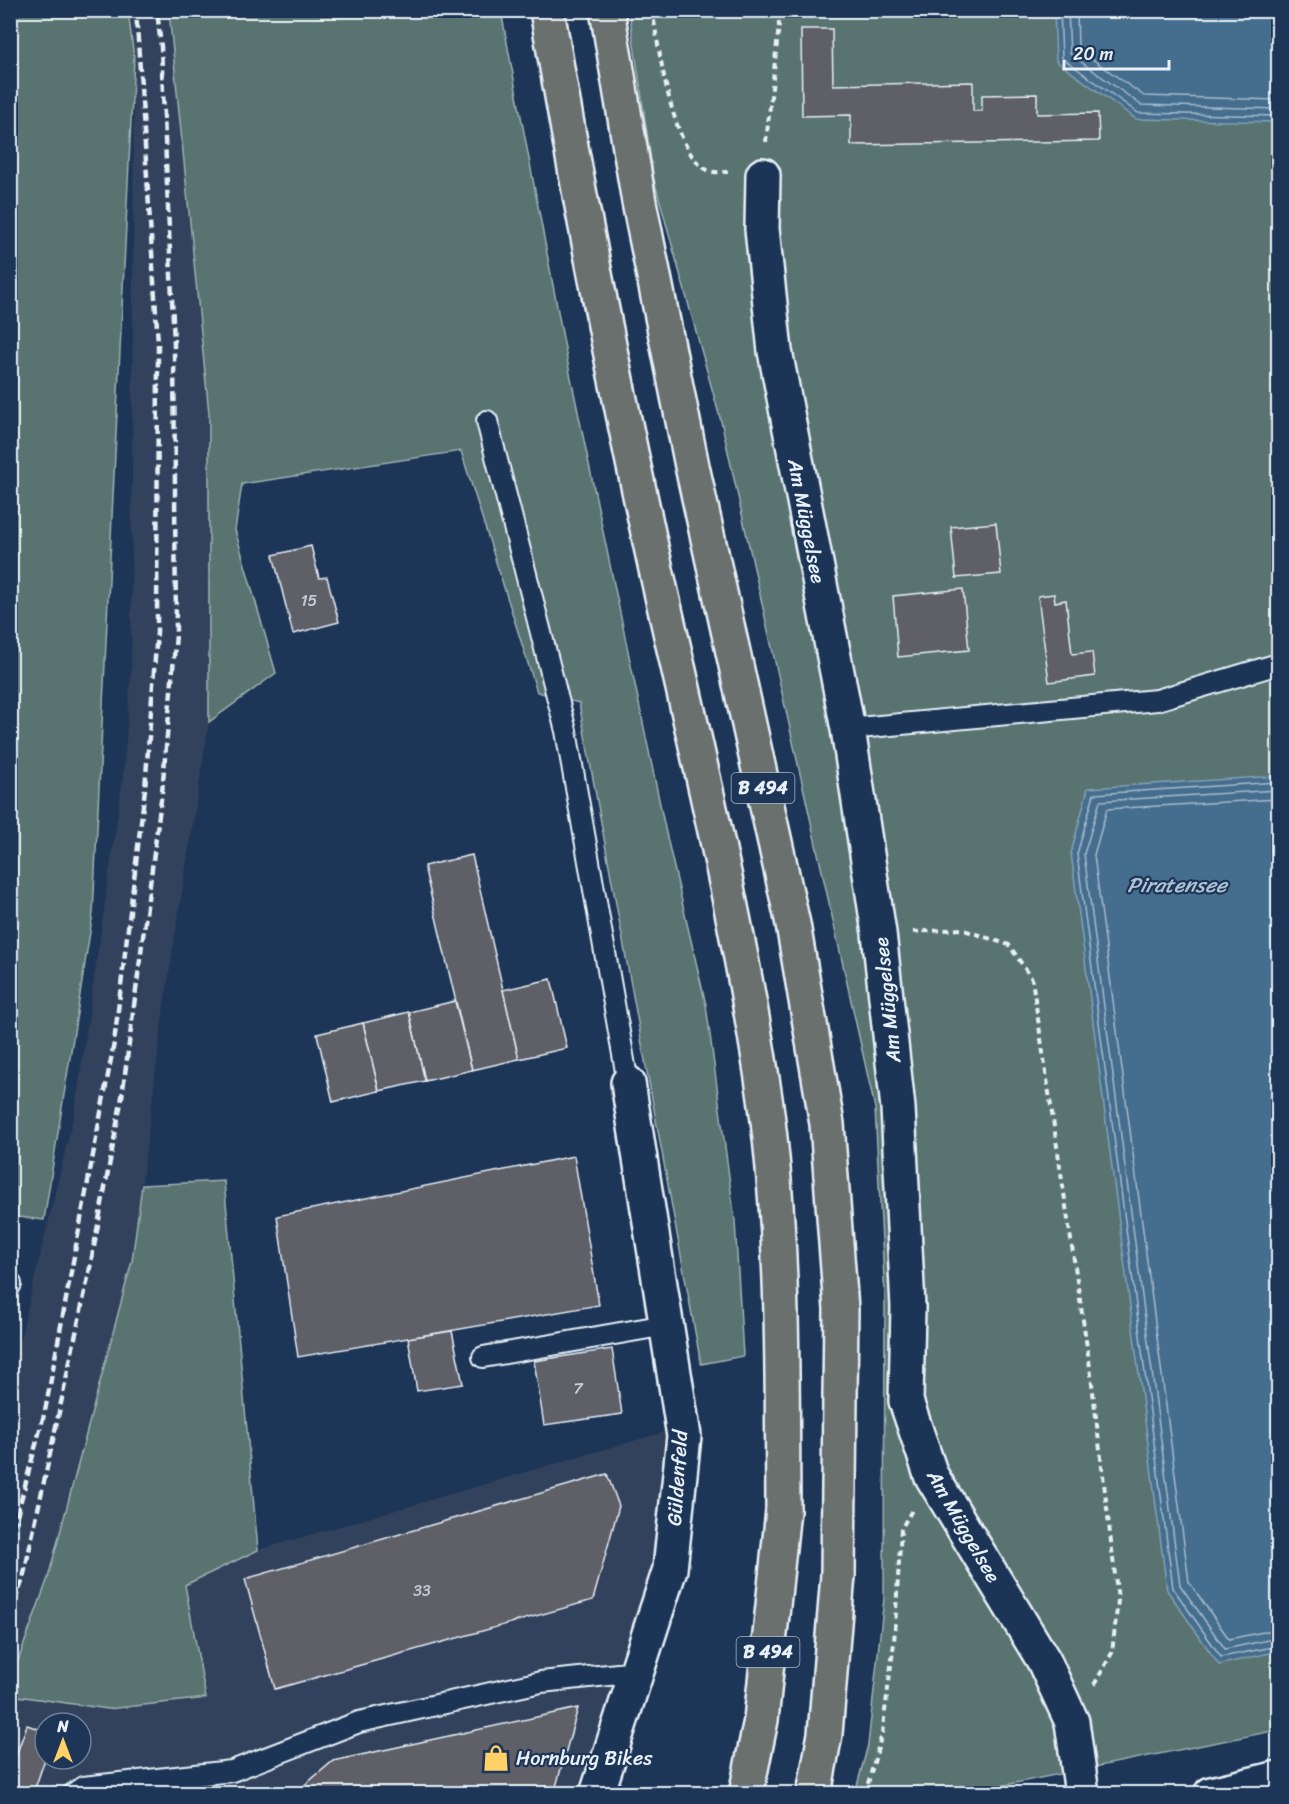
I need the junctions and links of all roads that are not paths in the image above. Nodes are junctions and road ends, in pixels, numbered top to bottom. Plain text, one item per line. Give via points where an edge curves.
1 (547, 10) edge
2 (607, 10) edge
3 (763, 175) road end
4 (487, 421) dead end
5 (1278, 664) edge
6 (848, 729) junction
7 (628, 1083) joint
8 (666, 1325) junction
9 (483, 1357) dead end
10 (637, 1672) junction
11 (1278, 1778) edge
12 (73, 1794) edge
13 (597, 1794) edge
14 (746, 1794) edge
15 (814, 1794) edge
16 (1082, 1794) edge
17 (1211, 1794) edge

1 - 14 main road, B 494 via 637,484 740,948 765,1101 781,1283 783,1510 761,1720
2 - 15 main road, B 494 via 639,202 692,466 794,924 827,1124 841,1309 838,1575 825,1734
3 - 6 street, Am Müggelsee via 762,229 775,351
4 - 7 lane via 566,730
5 - 6 lane via 1157,700
6 - 16 street, Am Müggelsee via 879,933 898,1108 908,1307 906,1401 931,1475 1044,1661 1072,1722
7 - 8 street, Güldenfeld
8 - 9 lane
8 - 10 street, Güldenfeld via 684,1436 670,1569
10 - 12 lane via 541,1682 359,1722 231,1771 82,1787
10 - 13 street, Güldenfeld
11 - 17 street

